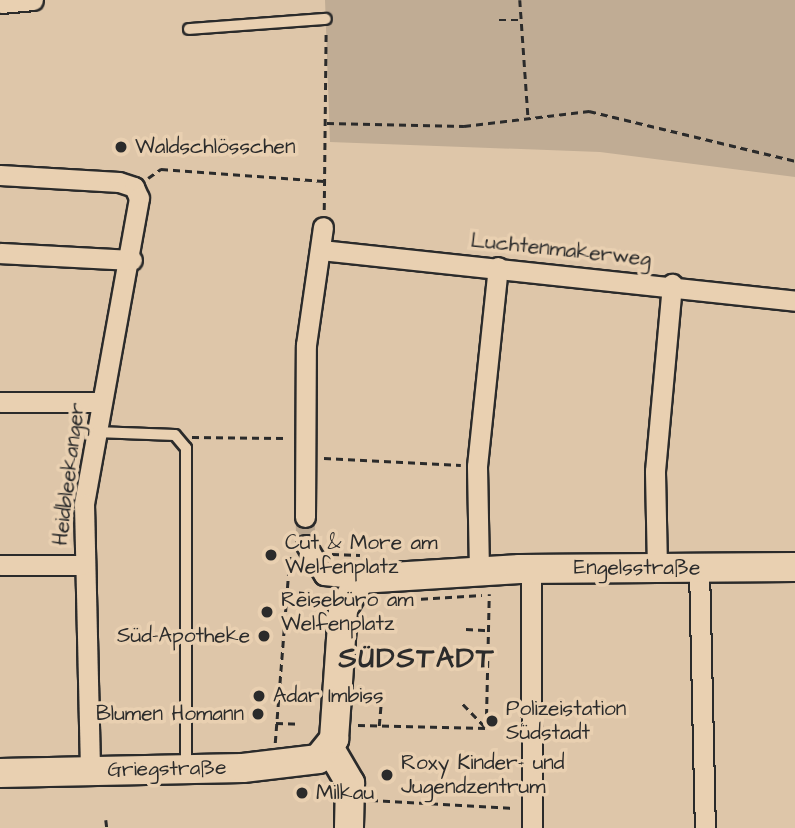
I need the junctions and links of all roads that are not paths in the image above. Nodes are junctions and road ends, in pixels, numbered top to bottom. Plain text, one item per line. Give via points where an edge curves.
1 (33, 0) edge
2 (0, 2) edge
3 (326, 19) road end
4 (189, 29) dead end
5 (0, 175) edge
6 (323, 227) road end
7 (321, 250) junction
8 (0, 253) edge
9 (132, 260) junction
10 (498, 267) junction
11 (672, 284) junction
12 (795, 301) edge
13 (100, 401) junction
14 (0, 402) edge
15 (95, 432) junction
16 (305, 517) tunnel mouth
17 (306, 549) tunnel mouth
18 (0, 565) edge
19 (81, 565) junction
20 (795, 567) edge
21 (657, 568) junction
22 (699, 568) junction
23 (531, 569) junction
24 (361, 574) junction
25 (484, 582) junction
26 (329, 747) junction
27 (186, 768) junction
28 (90, 771) junction
29 (0, 772) edge
30 (532, 818) edge
31 (349, 828) edge
32 (705, 828) edge

1 - 2 street
3 - 4 lane
5 - 9 street, Heidbleekanger via 134,187 138,224
6 - 7 street
7 - 10 street, Luchtenmakerweg
7 - 16 street via 310,300 303,448
8 - 9 street
9 - 13 street, Heidbleekanger
10 - 11 street, Luchtenmakerweg
10 - 25 street via 477,466
11 - 12 street, Luchtenmakerweg
11 - 21 street via 655,471
13 - 14 street
13 - 15 street, Heidbleekanger
15 - 19 street, Heidbleekanger
15 - 27 lane via 182,439
17 - 24 street via 324,575
18 - 19 street
19 - 28 street, Heidbleekanger
20 - 22 street, Engelsstraße
21 - 22 street, Engelsstraße
21 - 23 street, Engelsstraße
22 - 32 street
23 - 25 street, Engelsstraße
23 - 30 street
24 - 25 street, Engelsstraße
24 - 26 street via 344,609
26 - 27 street, Griegstraße via 302,763
26 - 31 street via 348,773
27 - 28 street, Griegstraße
28 - 29 street, Griegstraße

